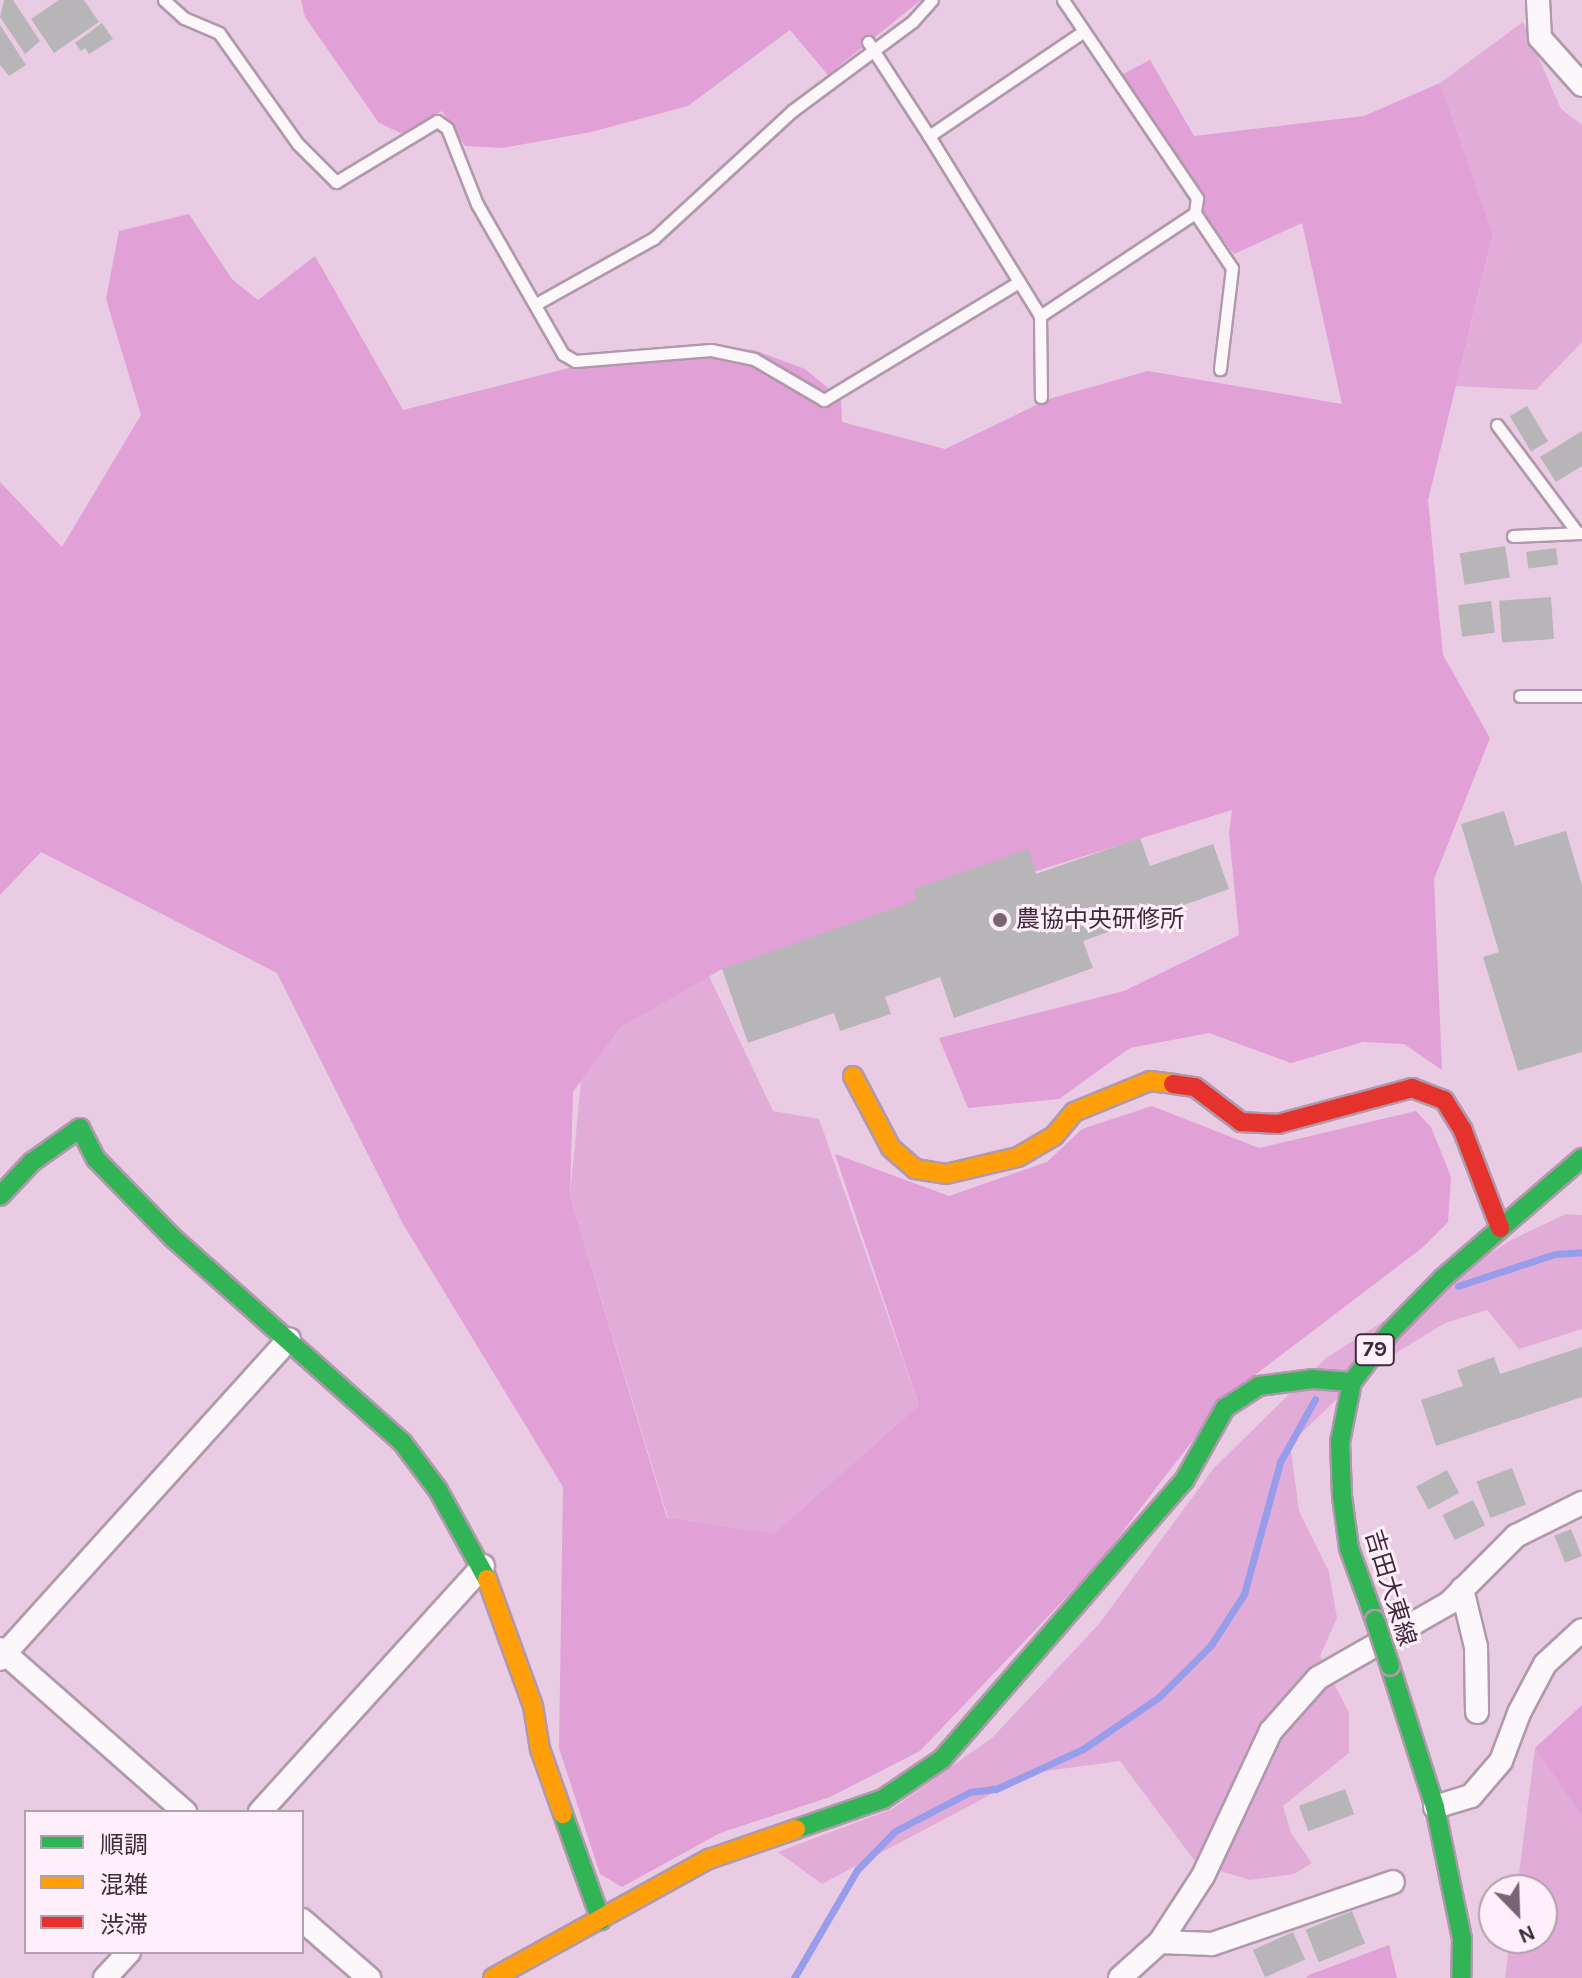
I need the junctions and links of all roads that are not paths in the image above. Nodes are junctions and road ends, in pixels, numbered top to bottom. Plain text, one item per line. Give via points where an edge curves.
1 (164, 0) edge
2 (932, 0) edge
3 (1063, 0) edge
4 (1538, 0) edge
5 (1084, 31) junction
6 (871, 46) junction
7 (1582, 85) edge
8 (929, 136) junction
9 (1195, 213) junction
10 (1019, 282) junction
11 (536, 304) junction
12 (1040, 316) junction
13 (1220, 369) dead end
14 (1041, 397) dead end
15 (1497, 425) dead end
16 (1579, 532) edge
17 (1513, 536) dead end
18 (1520, 696) dead end
19 (1582, 696) edge
20 (853, 1076) dead end
21 (1582, 1158) edge
22 (0, 1196) edge
23 (1500, 1228) junction
24 (289, 1339) junction
25 (1352, 1382) junction
26 (1582, 1503) edge
27 (483, 1566) junction
28 (1462, 1589) junction
29 (1582, 1630) edge
30 (2, 1654) edge
31 (1477, 1712) dead end
32 (1435, 1807) junction
33 (183, 1810) edge
34 (262, 1810) edge
35 (1393, 1882) dead end
36 (601, 1920) junction
37 (304, 1922) edge
38 (1160, 1942) junction
39 (127, 1954) edge
40 (105, 1978) edge
41 (369, 1978) edge
42 (493, 1978) edge
43 (1120, 1978) edge
44 (1461, 1978) edge

1 - 11 lane via 184,18 219,33 298,144 336,182 437,121 447,128 477,204
2 - 6 lane
3 - 5 lane
4 - 7 street via 1540,38
5 - 8 lane
5 - 9 lane via 1197,198
6 - 8 lane
6 - 11 lane via 654,238
8 - 10 lane
9 - 12 lane
9 - 13 lane via 1232,268
10 - 11 lane via 824,400 754,359 711,350 575,361 563,354
10 - 12 lane
12 - 14 lane
15 - 16 lane
16 - 17 lane
18 - 19 lane
20 - 23 street via 891,1148 915,1169 946,1174 1018,1157 1054,1136 1074,1112 1150,1081 1195,1087 1241,1122 1278,1124 1412,1088 1444,1100 1463,1131
21 - 23 street, 吉田大東線 / 79
22 - 24 street via 32,1162 80,1128 96,1159 173,1238
23 - 25 street, 吉田大東線 / 79 via 1390,1332
24 - 27 street via 402,1442
24 - 30 street
25 - 32 street, 吉田大東線 / 79, bridge via 1340,1442 1349,1548
25 - 36 street via 1312,1379 1259,1386 1225,1408 1184,1481 942,1759 883,1799 748,1842
26 - 28 street via 1516,1536
27 - 34 street
27 - 36 street
28 - 31 street via 1476,1647
28 - 38 street via 1449,1603 1318,1678 1271,1731 1203,1876
29 - 32 street via 1545,1664 1501,1761 1471,1796
30 - 33 street
32 - 44 street, 吉田大東線 / 79 via 1462,1939
35 - 38 street via 1212,1944
36 - 42 street
37 - 41 street
38 - 43 street
39 - 40 street

